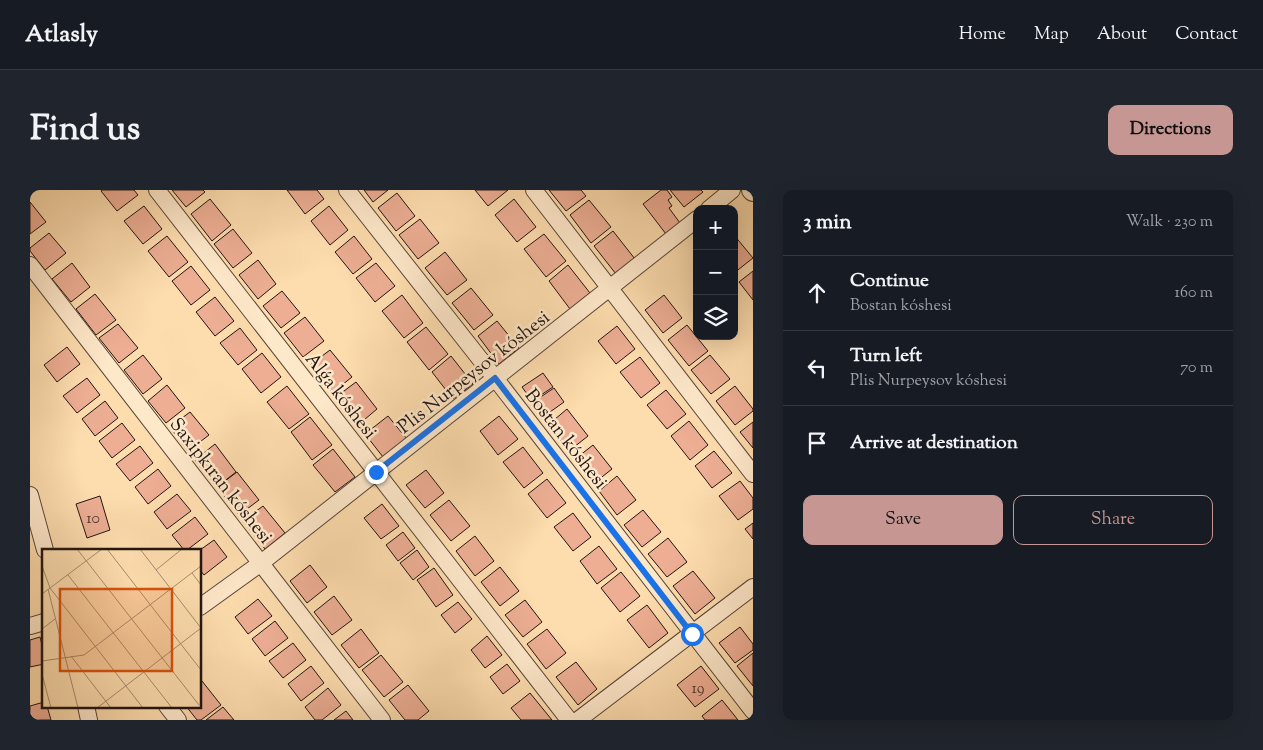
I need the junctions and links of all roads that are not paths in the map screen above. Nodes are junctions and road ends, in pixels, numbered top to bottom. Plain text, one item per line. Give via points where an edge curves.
1 (157, 190) edge
2 (347, 190) edge
3 (534, 190) edge
4 (732, 190) edge
5 (714, 205) edge
6 (693, 221) edge
7 (30, 265) edge
8 (610, 288) junction
9 (495, 378) junction
10 (376, 472) junction
11 (753, 474) edge
12 (30, 495) edge
13 (45, 549) edge
14 (261, 563) junction
15 (753, 587) edge
16 (201, 606) edge
17 (692, 634) junction
18 (169, 708) edge
19 (753, 711) edge
20 (178, 720) edge
21 (382, 720) edge
22 (569, 720) edge
23 (578, 720) edge

1 - 10 street, Alǵa kóshesi
2 - 9 street, Bostan kóshesi
3 - 8 street
4 - 5 street
6 - 8 street, Plis Nurpeysov kóshesi
7 - 14 street, Saxipkıran kóshesi
8 - 9 street, Plis Nurpeysov kóshesi
8 - 11 street
9 - 10 street, Plis Nurpeysov kóshesi
9 - 17 street, Bostan kóshesi
10 - 14 street, Plis Nurpeysov kóshesi
10 - 22 street, Alǵa kóshesi
12 - 13 street
14 - 16 street, Plis Nurpeysov kóshesi
14 - 21 street, Saxipkıran kóshesi
15 - 17 street
17 - 19 street, Bostan kóshesi
17 - 23 street
18 - 20 street

